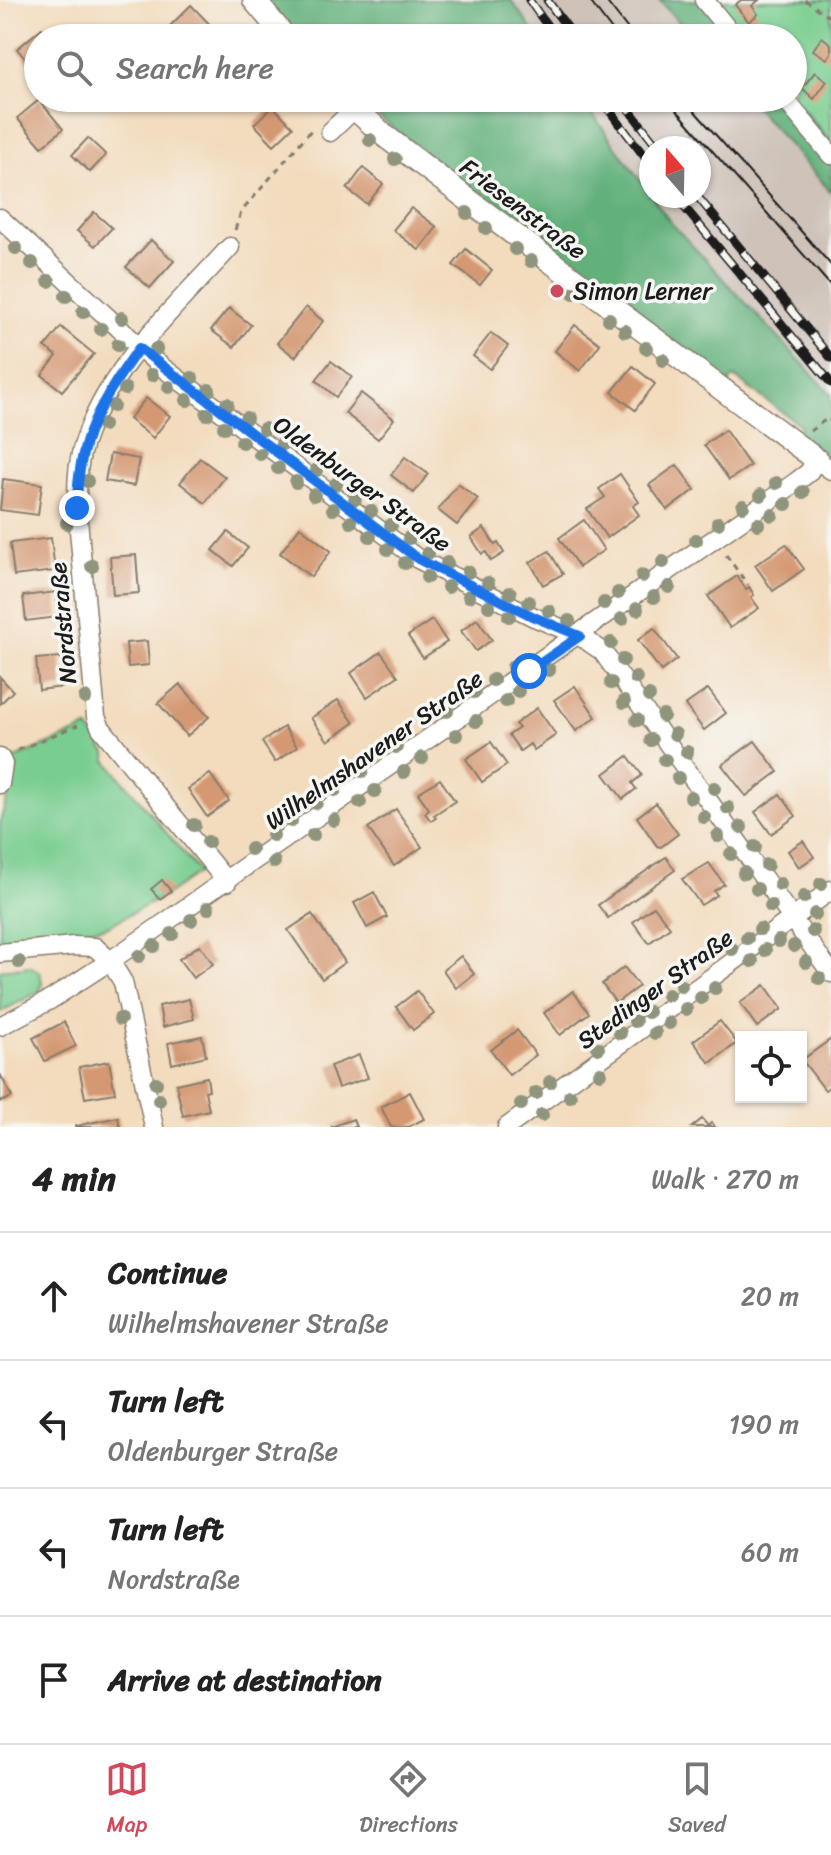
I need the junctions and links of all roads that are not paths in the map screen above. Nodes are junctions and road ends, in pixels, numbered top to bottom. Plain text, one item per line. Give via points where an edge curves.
1 (254, 0) edge
2 (704, 0) edge
3 (274, 24) edge
4 (724, 24) edge
5 (339, 112) edge
6 (359, 112) edge
7 (796, 112) edge
8 (324, 127) road end
9 (831, 155) edge
10 (0, 218) edge
11 (230, 247) road end
12 (139, 348) junction
13 (824, 465) edge
14 (580, 636) junction
15 (7, 755) edge
16 (0, 784) edge
17 (227, 882) junction
18 (831, 890) edge
19 (793, 919) junction
20 (0, 953) edge
21 (110, 961) junction
22 (831, 973) edge
23 (0, 1026) edge
24 (154, 1127) edge
25 (507, 1127) edge

1 - 3 street
2 - 4 street
5 - 8 street
6 - 13 street, Friesenstraße via 498,223
7 - 9 street
10 - 12 street, Oldenburger Straße
11 - 12 street, Nordstraße
12 - 14 street, Oldenburger Straße via 418,559
12 - 17 street, Nordstraße via 99,408 77,479 96,717
13 - 14 street, Wilhelmshavener Straße
14 - 17 street, Wilhelmshavener Straße
14 - 19 street, Oldenburger Straße via 602,651
15 - 16 street
17 - 21 street, Wilhelmshavener Straße
18 - 19 street, Stedinger Straße
19 - 22 street, Oldenburger Straße
19 - 25 street, Stedinger Straße
20 - 21 street via 95,947
21 - 23 street, Wilhelmshavener Straße
21 - 24 street via 123,982

